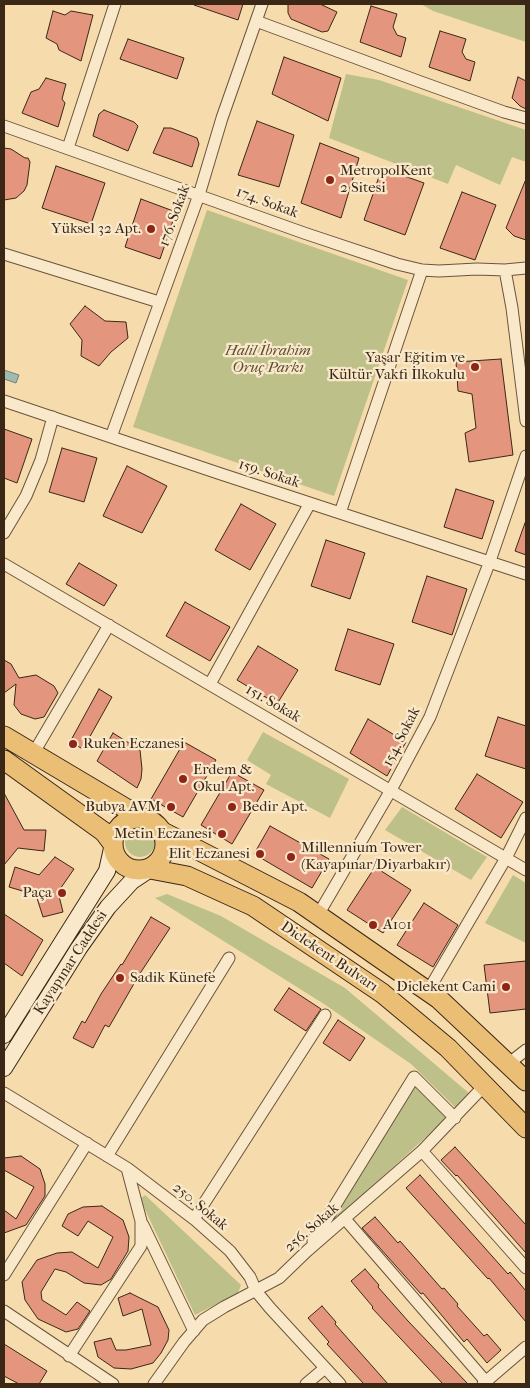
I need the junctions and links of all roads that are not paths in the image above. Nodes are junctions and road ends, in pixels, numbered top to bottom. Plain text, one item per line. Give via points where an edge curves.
1 (115, 4) edge
2 (262, 4) edge
3 (256, 20) junction
4 (526, 118) edge
5 (4, 126) edge
6 (68, 148) junction
7 (199, 194) junction
8 (4, 254) edge
9 (526, 268) edge
10 (422, 270) junction
11 (505, 270) junction
12 (159, 302) junction
13 (4, 401) edge
14 (53, 417) junction
15 (526, 421) edge
16 (111, 437) junction
17 (526, 460) edge
18 (310, 503) junction
19 (340, 513) junction
20 (4, 533) edge
21 (490, 561) junction
22 (4, 564) edge
23 (526, 574) edge
24 (109, 625) junction
25 (210, 684) junction
26 (4, 736) edge
27 (33, 754) junction
28 (4, 760) edge
29 (391, 790) junction
30 (142, 818) junction
31 (526, 818) edge
32 (163, 832) junction
33 (113, 844) junction
34 (506, 858) junction
35 (150, 869) junction
36 (526, 870) edge
37 (318, 915) junction
38 (229, 958) dead end
39 (428, 991) junction
40 (326, 1015) dead end
41 (4, 1035) edge
42 (526, 1050) edge
43 (508, 1064) junction
44 (4, 1068) edge
45 (526, 1081) edge
46 (485, 1085) junction
47 (4, 1092) edge
48 (455, 1118) junction
49 (526, 1128) edge
50 (87, 1144) junction
51 (422, 1151) junction
52 (107, 1156) junction
53 (127, 1168) junction
54 (194, 1219) junction
55 (345, 1219) junction
56 (141, 1222) junction
57 (307, 1251) junction
58 (526, 1268) edge
59 (4, 1275) edge
60 (256, 1291) junction
61 (4, 1312) edge
62 (194, 1331) junction
63 (526, 1347) edge
64 (69, 1356) junction
65 (325, 1368) junction
66 (485, 1383) edge
67 (113, 1384) edge
68 (154, 1384) edge
69 (306, 1384) edge
70 (340, 1384) edge

1 - 6 street
2 - 3 street, 176. Sokak
3 - 4 street
3 - 7 street, 176. Sokak
5 - 6 street, 174. Sokak
6 - 7 street, 174. Sokak
7 - 10 street, 174. Sokak via 312,236
7 - 12 street, 176. Sokak
8 - 12 street
9 - 11 street, 174. Sokak
10 - 11 street, 174. Sokak
10 - 19 street
11 - 15 street
12 - 16 street, 176. Sokak
13 - 14 street, 159. Sokak
14 - 16 street, 159. Sokak
14 - 20 street via 41,460 26,496
16 - 18 street, 159. Sokak
17 - 21 street, 154. Sokak
18 - 19 street, 159. Sokak
18 - 25 street
19 - 21 street, 159. Sokak
21 - 23 street, 159. Sokak
21 - 29 street, 154. Sokak via 430,717
22 - 24 street, 151. Sokak
24 - 25 street, 151. Sokak
24 - 27 street
25 - 29 street, 151. Sokak
26 - 27 main road
27 - 30 main road
28 - 33 main road via 104,832
29 - 34 street, 151. Sokak
29 - 37 street, 154. Sokak
30 - 32 main road via 158,825
30 - 33 main road via 125,822 114,835
31 - 34 street
32 - 35 main road via 166,848 163,857
32 - 37 main road, Diclekent Bulvarı
33 - 35 main road via 114,853 125,866 141,871
33 - 41 main road, Kayapınar Caddesi via 107,871
34 - 36 street, 151. Sokak
34 - 39 street
35 - 44 main road, Kayapınar Caddesi via 132,881 108,907 78,948
35 - 46 main road, Diclekent Bulvarı via 187,876 253,906 382,993 448,1048
37 - 39 main road, Diclekent Bulvarı
38 - 52 street
39 - 43 main road, Diclekent Bulvarı
40 - 54 street
42 - 43 street
43 - 45 main road, Diclekent Bulvarı
46 - 48 street, 256. Sokak
46 - 49 main road, Diclekent Bulvarı
47 - 50 street, 250. Sokak
48 - 51 street, 256. Sokak
48 - 57 street via 414,1077
50 - 52 street, 250. Sokak
50 - 59 street
51 - 55 street, 256. Sokak
51 - 58 street
52 - 53 street, 250. Sokak
53 - 54 street, 250. Sokak
53 - 56 street
54 - 60 street, 250. Sokak via 230,1252 250,1277
55 - 57 street, 256. Sokak
55 - 66 street
56 - 62 street
56 - 64 street via 141,1246
57 - 60 street, 256. Sokak via 279,1278
60 - 62 street, 256. Sokak via 224,1306 203,1320
60 - 65 street, 250. Sokak
61 - 64 street
62 - 68 street, 256. Sokak
63 - 66 street
64 - 67 street
65 - 69 street
65 - 70 street, 250. Sokak

